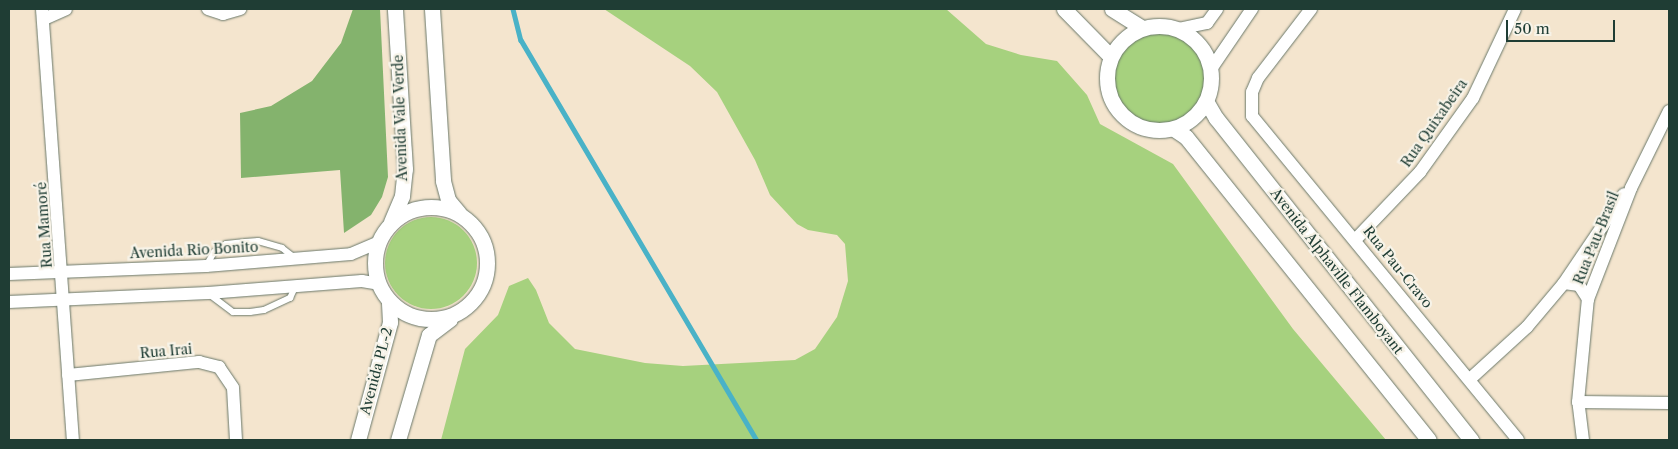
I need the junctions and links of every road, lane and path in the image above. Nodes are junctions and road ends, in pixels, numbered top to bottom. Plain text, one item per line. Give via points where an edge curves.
1 (66, 9) edge
2 (208, 9) edge
3 (240, 9) edge
4 (395, 9) edge
5 (432, 9) edge
6 (1064, 9) edge
7 (1112, 9) edge
8 (1217, 9) edge
9 (1252, 9) edge
10 (1311, 9) edge
11 (1515, 9) edge
12 (43, 14) edge
13 (1142, 28) junction
14 (1178, 29) junction
15 (1111, 57) junction
16 (1211, 69) junction
17 (1206, 101) junction
18 (1669, 111) edge
19 (1174, 129) junction
20 (1631, 188) junction
21 (460, 215) junction
22 (389, 225) junction
23 (1356, 239) junction
24 (379, 242) junction
25 (296, 259) junction
26 (206, 266) junction
27 (63, 271) junction
28 (9, 274) edge
29 (1564, 283) junction
30 (379, 284) junction
31 (296, 286) junction
32 (208, 293) junction
33 (64, 299) junction
34 (1588, 299) junction
35 (389, 301) junction
36 (9, 302) edge
37 (454, 316) junction
38 (68, 375) junction
39 (1470, 379) junction
40 (1578, 402) junction
41 (1669, 403) edge
42 (73, 440) edge
43 (236, 440) edge
44 (358, 440) edge
45 (398, 440) edge
46 (1429, 440) edge
47 (1471, 440) edge
48 (1518, 440) edge
49 (1583, 440) edge

1 - 12 street
2 - 3 street via 223,14
4 - 22 street, Avenida Vale Verde via 405,169 402,196
5 - 21 street via 443,181 448,200
6 - 15 street
7 - 13 street
8 - 14 street via 1207,24
9 - 16 street
10 - 23 street, Rua Pau-Cravo via 1258,78 1252,92 1252,116
11 - 23 street, Rua Quixabeira via 1473,98 1420,172
12 - 27 street, Rua Mamoré
13 - 14 street via 1166,26
13 - 15 street via 1124,40
14 - 16 street via 1193,38 1205,52
15 - 19 street via 1108,90 1126,119 1140,128
16 - 17 street
17 - 19 street via 1187,123
17 - 47 street, Avenida Alphaville Flamboyant via 1216,118
18 - 20 street, Rua Pau-Brasil
19 - 46 street via 1186,137
20 - 29 street, Rua Pau-Brasil via 1624,192
20 - 34 street, Rua Pau-Brasil
21 - 22 street via 442,208 423,207 404,213
21 - 37 street via 474,226 483,241 487,258 486,276 480,292
22 - 24 street
23 - 39 street, Rua Pau-Cravo
24 - 25 street, Avenida Rio Bonito via 351,254
24 - 30 street via 375,263
25 - 26 street, Avenida Rio Bonito
25 - 26 lane via 282,248 258,241 245,242 226,244 214,252
26 - 27 street, Avenida Rio Bonito
27 - 28 street, Avenida Rio Bonito
27 - 33 street, Rua Mamoré
29 - 34 street, Rua Pau-Brasil via 1579,285
29 - 39 street, Rua Pau-Brasil via 1527,327
30 - 31 street via 362,281
30 - 35 street
31 - 32 street
31 - 32 lane via 290,298 264,310 250,312 233,312
32 - 33 street
33 - 36 street
33 - 38 street, Rua Mamoré
34 - 40 street, Rua Pau-Brasil
35 - 37 street via 402,312 419,319
35 - 44 street, Avenida PL-2 via 390,322
37 - 45 street via 429,335
38 - 42 street, Rua Mamoré
38 - 43 street, Rua Irai via 200,362 219,367 232,388
39 - 48 street, Rua Pau-Cravo
40 - 41 street
40 - 49 street, Rua Pau-Brasil

